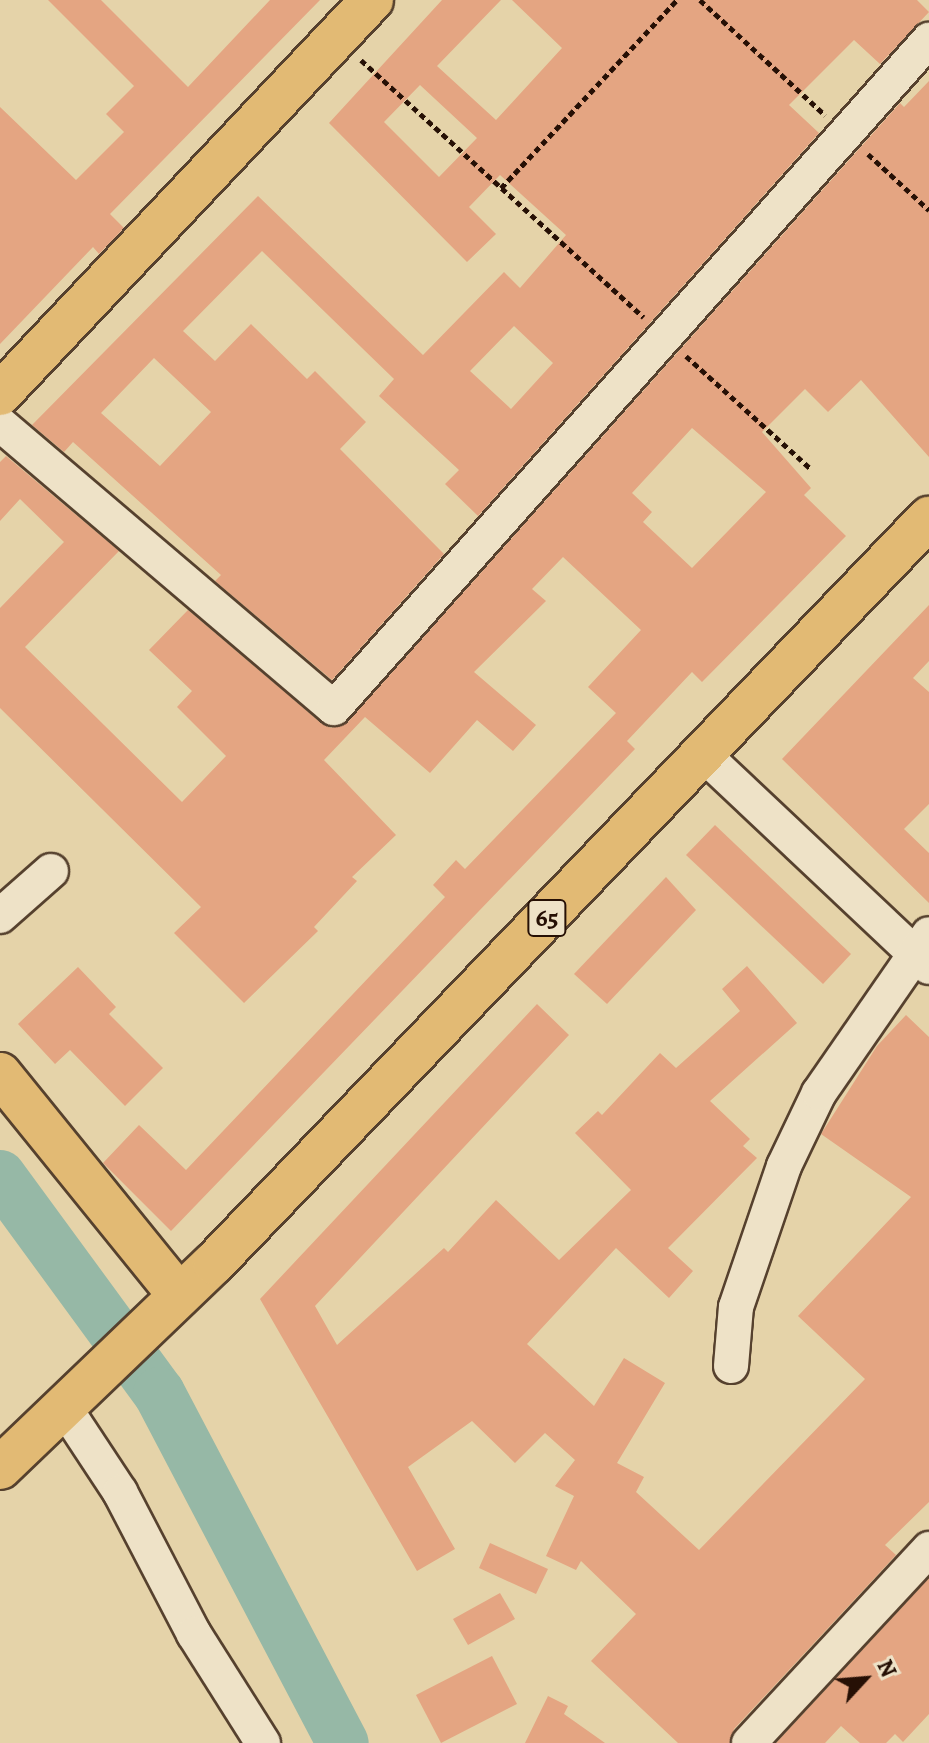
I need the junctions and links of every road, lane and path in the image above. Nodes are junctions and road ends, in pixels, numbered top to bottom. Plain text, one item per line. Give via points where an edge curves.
1 (372, 0) edge
2 (677, 0) edge
3 (700, 0) edge
4 (337, 38) junction
5 (929, 40) edge
6 (845, 133) junction
7 (501, 188) junction
8 (929, 210) edge
9 (662, 334) junction
10 (0, 394) edge
11 (0, 424) edge
12 (811, 469) dead end
13 (929, 518) edge
14 (704, 755) junction
15 (51, 871) dead end
16 (0, 916) edge
17 (924, 951) edge
18 (0, 1074) edge
19 (169, 1304) junction
20 (731, 1366) dead end
21 (75, 1396) junction
22 (12, 1457) edge
23 (929, 1549) edge
24 (263, 1743) edge
25 (749, 1743) edge

1 - 4 main road
2 - 7 path
3 - 6 path
4 - 7 path
4 - 10 main road
5 - 6 street
6 - 8 path
6 - 9 street
7 - 9 path
9 - 11 street via 334,708
9 - 12 path
13 - 14 main road, 65
14 - 17 street
14 - 19 main road, 65
15 - 16 street
17 - 20 street via 819,1093 784,1166 736,1307
18 - 19 main road
19 - 21 main road, 65
21 - 22 main road, 65
21 - 24 street
23 - 25 street

